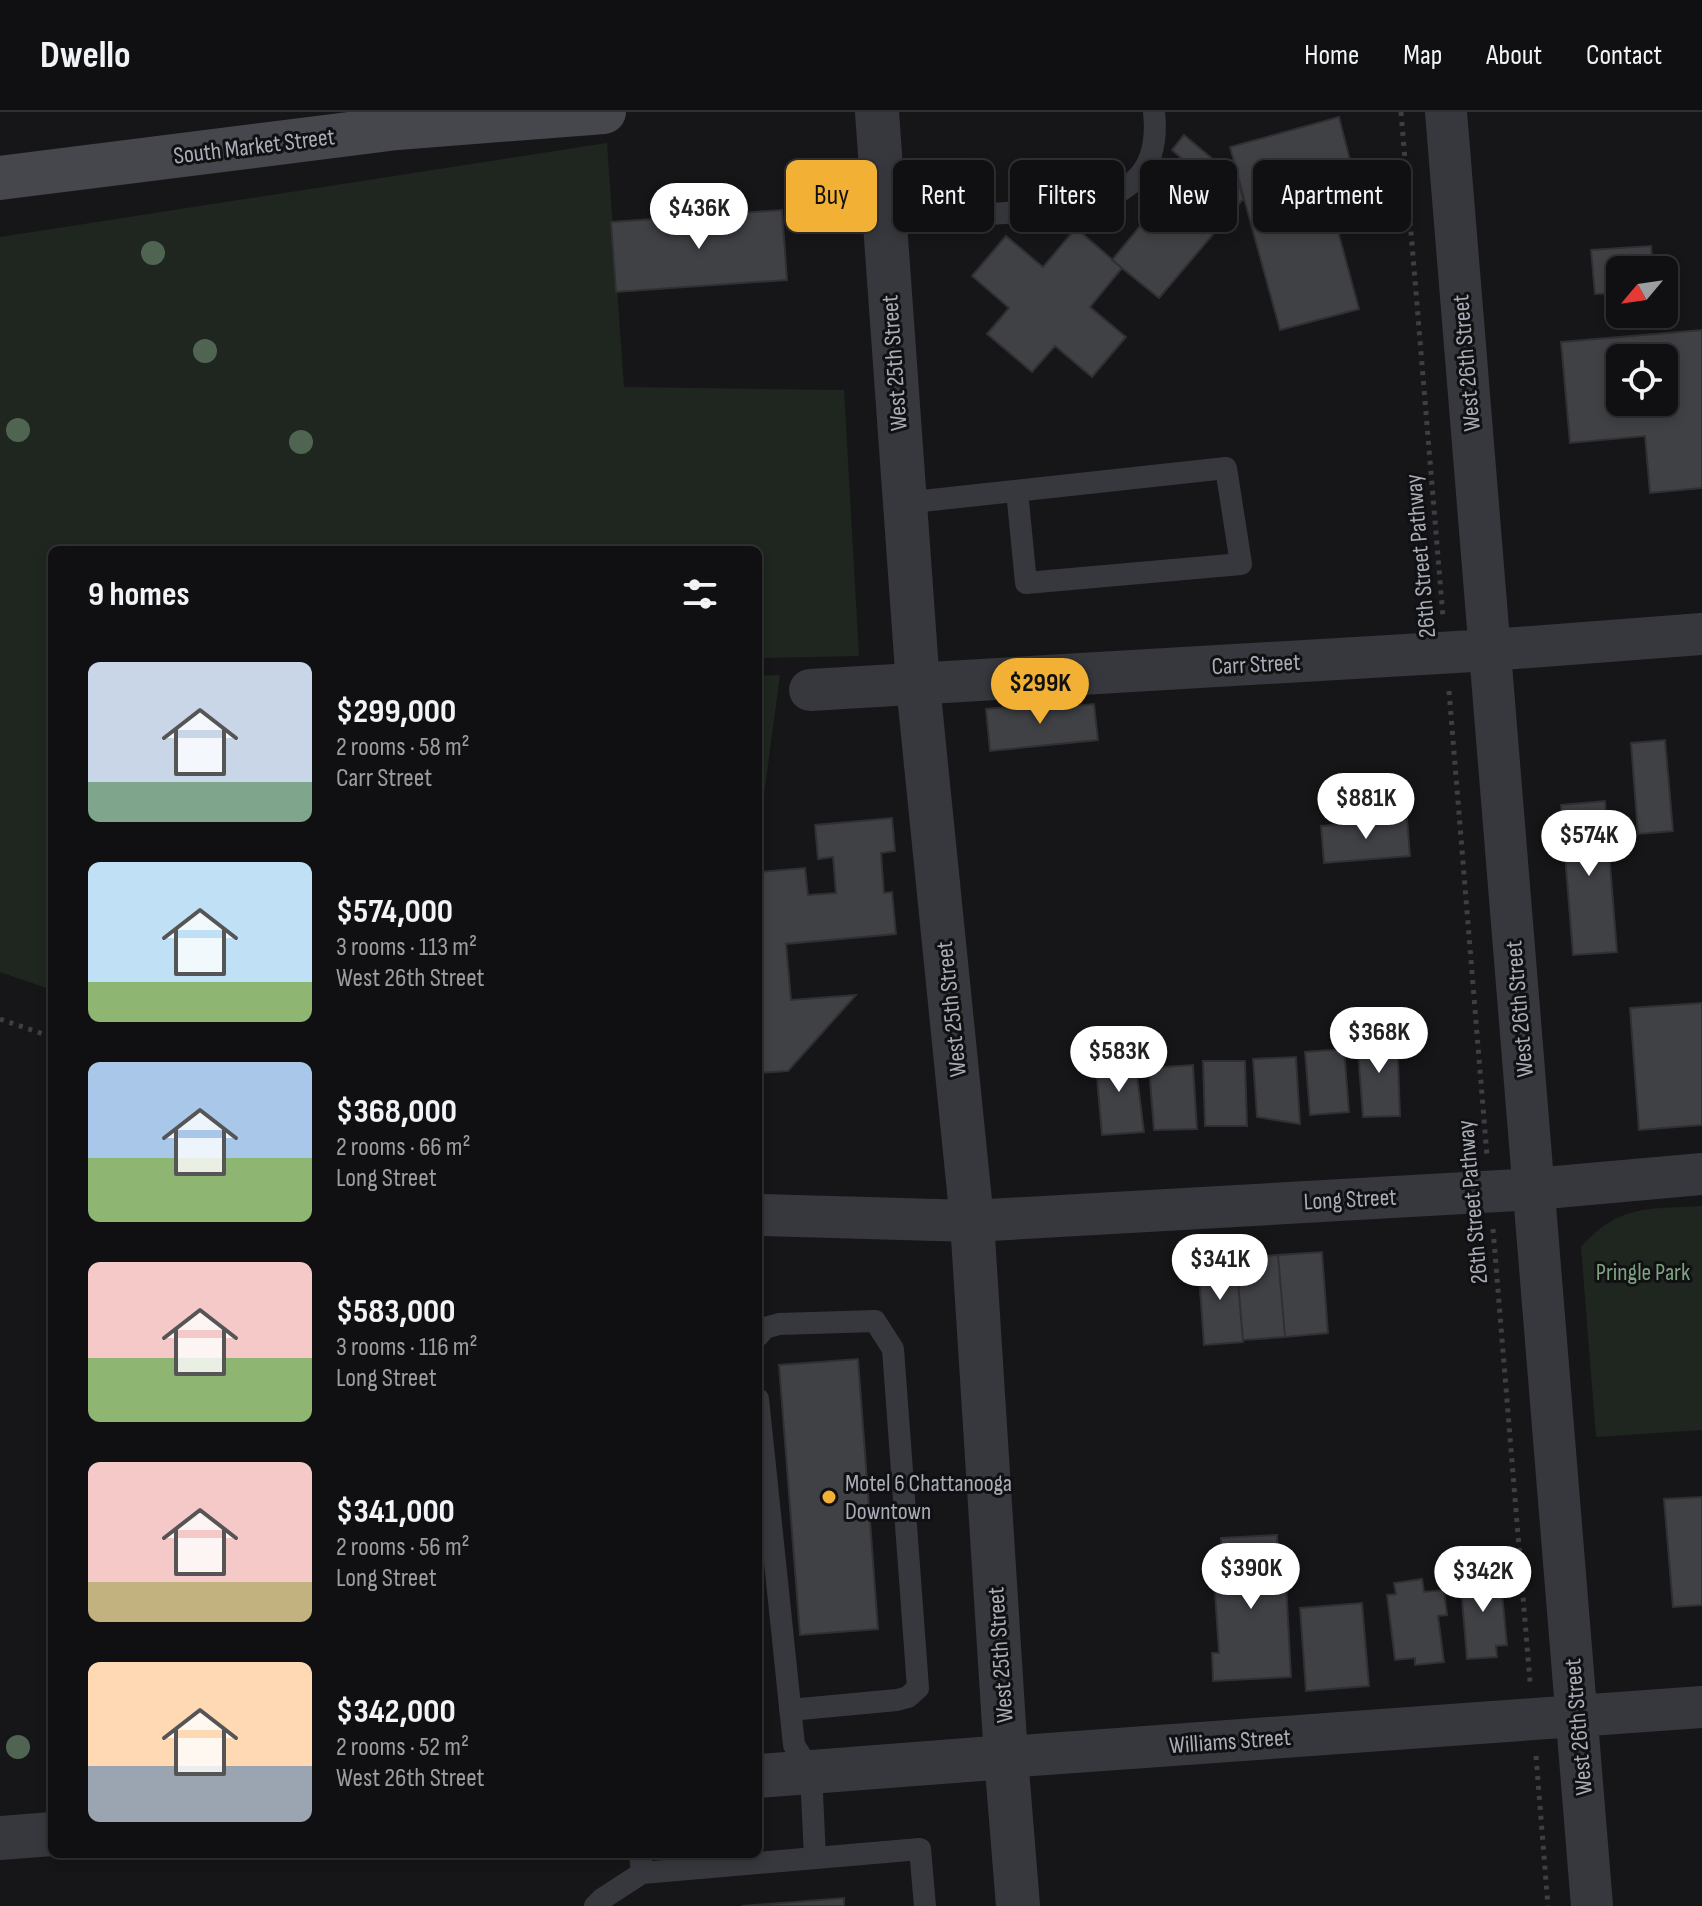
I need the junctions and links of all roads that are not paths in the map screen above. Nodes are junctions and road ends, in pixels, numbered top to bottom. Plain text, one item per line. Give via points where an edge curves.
1 (604, 112) edge
2 (877, 112) edge
3 (1154, 112) edge
4 (1446, 112) edge
5 (396, 120) edge
6 (0, 178) edge
7 (884, 222) junction
8 (1017, 491) junction
9 (904, 503) junction
10 (1702, 634) edge
11 (1490, 650) junction
12 (918, 685) junction
13 (810, 690) dead end
14 (1702, 1174) edge
15 (1534, 1189) junction
16 (762, 1215) edge
17 (972, 1221) junction
18 (762, 1331) edge
19 (762, 1438) edge
20 (1702, 1707) edge
21 (790, 1710) junction
22 (1577, 1717) junction
23 (1006, 1757) junction
24 (811, 1772) junction
25 (762, 1776) edge
26 (48, 1834) edge
27 (0, 1838) edge
28 (815, 1858) junction
29 (641, 1863) edge
30 (607, 1901) edge
31 (925, 1906) edge
32 (1018, 1906) edge
33 (1592, 1906) edge

1 - 5 main road, South Market Street
2 - 7 street, West 25th Street
3 - 7 lane via 1152,159 1115,196 1085,207
4 - 11 street, West 26th Street
5 - 6 main road, South Market Street
7 - 9 street, West 25th Street
8 - 8 lane via 1226,468 1241,564 1026,583
8 - 9 lane
9 - 12 street, West 25th Street
10 - 11 street, Carr Street
11 - 12 street, Carr Street
11 - 15 street, West 26th Street
12 - 13 street, Carr Street
12 - 17 street, West 25th Street
14 - 15 street, Long Street
15 - 17 street, Long Street
15 - 22 street, West 26th Street
16 - 17 street, Long Street
17 - 23 street, West 25th Street
18 - 21 lane via 779,1324 875,1321 893,1349 918,1688 897,1700
19 - 21 lane
20 - 22 street, Williams Street
21 - 24 lane via 794,1745
22 - 23 street, Williams Street
22 - 33 street, West 26th Street
23 - 24 street, Williams Street
23 - 32 street, West 25th Street
24 - 25 street, Williams Street
24 - 28 lane
26 - 27 street
28 - 29 lane
28 - 31 lane via 920,1849
29 - 30 lane

